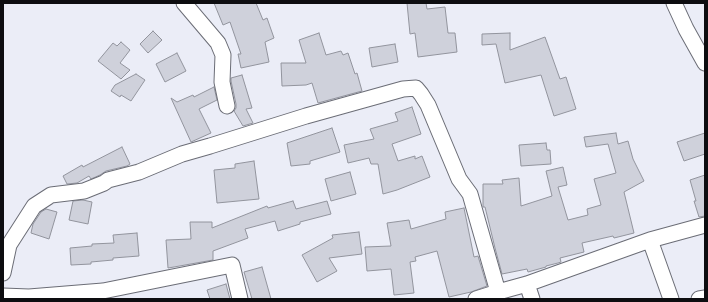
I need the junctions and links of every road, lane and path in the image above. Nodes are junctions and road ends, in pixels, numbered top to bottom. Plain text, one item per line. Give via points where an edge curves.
1 (184, 3) edge
2 (674, 3) edge
3 (705, 63) edge
4 (227, 106) dead end
5 (705, 225) edge
6 (650, 240) junction
7 (3, 273) edge
8 (527, 284) junction
9 (498, 292) junction
10 (3, 296) edge
11 (705, 298) edge
12 (240, 299) edge
13 (476, 299) edge
14 (532, 299) edge
15 (671, 299) edge
16 (699, 299) edge

1 - 4 street via 218,42 223,55 222,82
2 - 3 street
5 - 6 street
6 - 8 street
6 - 15 street
7 - 9 street via 9,245 34,206 51,195 84,191 182,154 306,116 395,91 416,88 428,105 459,179 470,194
8 - 9 street
8 - 14 street
9 - 13 street
10 - 12 street via 29,297 103,291 232,265
11 - 16 street

